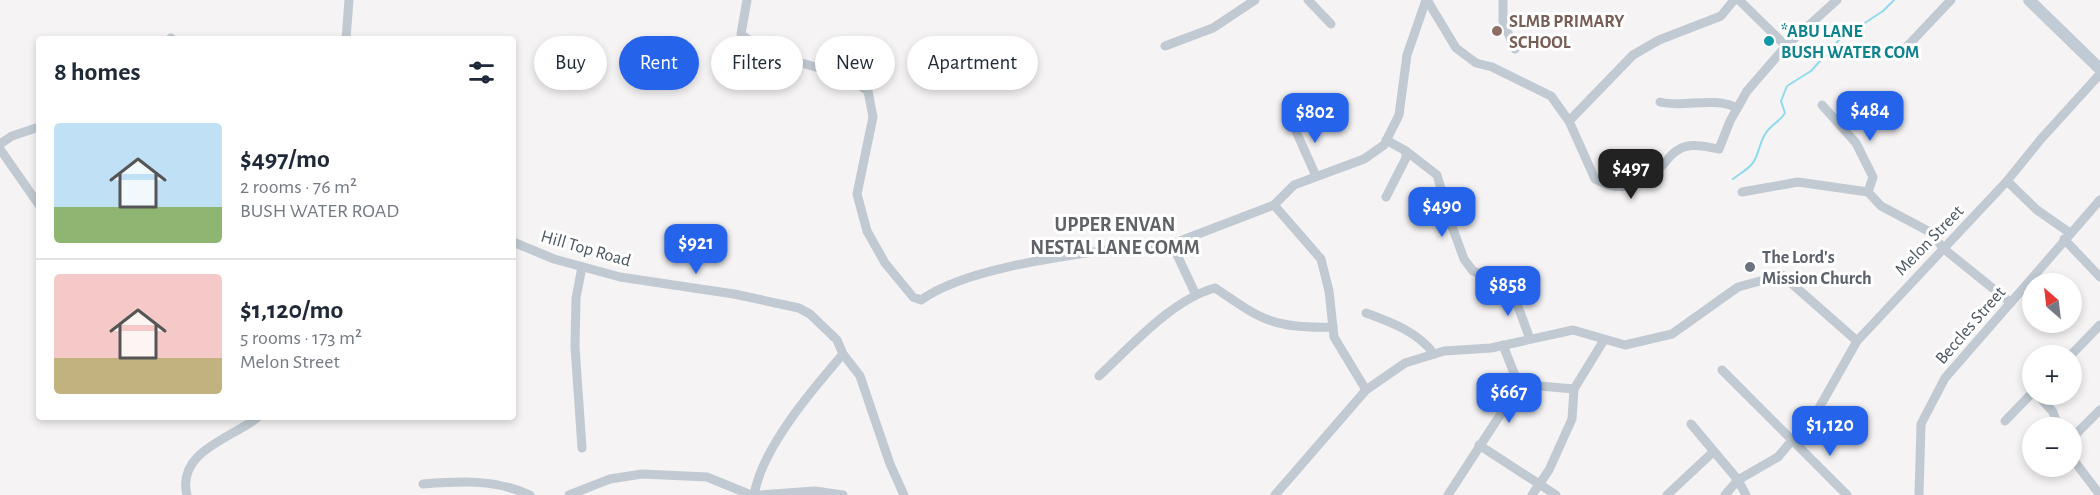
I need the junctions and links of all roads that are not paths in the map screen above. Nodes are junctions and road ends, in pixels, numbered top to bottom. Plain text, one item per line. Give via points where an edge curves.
1 (349, 0) edge
2 (747, 0) edge
3 (1255, 0) edge
4 (1308, 0) edge
5 (1426, 0) edge
6 (1503, 0) edge
7 (1734, 0) edge
8 (1739, 0) edge
9 (1837, 0) edge
10 (1951, 0) edge
11 (2029, 0) edge
12 (1331, 24) dead end
13 (346, 36) edge
14 (1165, 46) dead end
15 (1786, 46) junction
16 (1515, 50) dead end
17 (1899, 55) dead end
18 (2100, 69) edge
19 (2100, 74) edge
20 (1660, 102) dead end
21 (1822, 105) dead end
22 (1737, 108) junction
23 (1291, 120) dead end
24 (1569, 121) junction
25 (36, 128) edge
26 (1386, 140) junction
27 (0, 144) edge
28 (0, 149) edge
29 (1406, 150) junction
30 (1316, 176) junction
31 (2007, 181) junction
32 (1742, 192) dead end
33 (1868, 192) junction
34 (1386, 197) dead end
35 (2100, 200) edge
36 (36, 201) edge
37 (1274, 205) junction
38 (2067, 236) junction
39 (516, 243) edge
40 (1172, 244) junction
41 (1944, 249) junction
42 (582, 267) junction
43 (2100, 277) edge
44 (1195, 293) junction
45 (2012, 303) junction
46 (1366, 313) dead end
47 (2100, 325) edge
48 (1333, 327) junction
49 (1530, 339) junction
50 (1604, 340) junction
51 (1857, 341) junction
52 (1503, 345) junction
53 (2081, 345) edge
54 (843, 354) junction
55 (1434, 354) junction
56 (1722, 370) dead end
57 (1099, 376) dead end
58 (1519, 386) junction
59 (1574, 389) junction
60 (1366, 390) junction
61 (2022, 403) edge
62 (2100, 410) edge
63 (253, 420) edge
64 (2005, 421) dead end
65 (1691, 424) dead end
66 (2082, 428) edge
67 (1792, 439) junction
68 (1479, 445) junction
69 (582, 448) dead end
70 (1712, 453) junction
71 (2082, 471) edge
72 (1738, 480) junction
73 (1541, 483) junction
74 (423, 484) dead end
75 (186, 495) edge
76 (530, 495) edge
77 (569, 495) edge
78 (752, 495) edge
79 (759, 495) edge
80 (843, 495) edge
81 (904, 495) edge
82 (1275, 495) edge
83 (1448, 495) edge
84 (1532, 495) edge
85 (1556, 495) edge
86 (1666, 495) edge
87 (1725, 495) edge
88 (1746, 495) edge
89 (1847, 495) edge
90 (1918, 495) edge
91 (2100, 495) edge

1 - 13 street
2 - 40 street via 741,34 764,52 843,75 867,91 873,117 857,194 871,239 913,297 921,300 967,279 1006,269 1149,244
3 - 14 street via 1213,28
4 - 12 street
5 - 24 street via 1456,48 1476,63 1551,96
5 - 26 street via 1407,55 1399,116
6 - 16 street via 1503,21
7 - 24 street via 1721,16 1659,40 1633,55
8 - 15 street
9 - 15 street
10 - 17 street
11 - 18 main road
15 - 22 street
19 - 31 street, Melon Street
20 - 22 street via 1721,103
21 - 33 street via 1856,143 1873,177
22 - 24 street via 1719,149 1694,145 1677,150 1658,170 1632,187 1617,188 1595,179
23 - 30 street
25 - 27 street
26 - 29 street
26 - 30 street via 1364,159
28 - 36 street
29 - 34 street via 1406,158
29 - 49 street via 1437,175 1453,230 1473,271 1510,285
30 - 37 street via 1294,185
31 - 38 street
31 - 41 street, Melon Street
32 - 33 street via 1798,182
33 - 41 street via 1881,206 1930,232
35 - 38 street, Beccles Street
37 - 40 street
37 - 48 street via 1321,259
38 - 43 street
38 - 45 street, Beccles Street
39 - 42 street, Hill Top Road
40 - 44 street
41 - 45 street
41 - 51 street, Melon Street
42 - 54 street, Hill Top Road via 799,309 820,321 837,340
42 - 69 street via 576,298 575,347
44 - 48 street via 1215,288 1262,319 1297,328
44 - 57 street
45 - 90 street, Beccles Street via 1945,378 1921,424
46 - 55 street via 1408,332
47 - 53 street
48 - 60 street via 1334,337
49 - 50 street via 1573,330
49 - 52 street
50 - 51 street via 1625,345 1672,334 1738,287 1782,275
50 - 59 street
51 - 67 street, Melon Street via 1819,408
52 - 55 street
52 - 58 street
54 - 78 street via 794,416 765,463
54 - 81 street, Hill Top Road via 860,376
55 - 60 street via 1405,363
56 - 67 street
58 - 59 street via 1524,381
58 - 68 street
59 - 73 street via 1572,419
60 - 82 street
61 - 64 street
62 - 66 street
63 - 75 street via 195,459 185,481
65 - 70 street
67 - 72 street, Melon Street via 1778,457
67 - 89 street
68 - 73 street
68 - 83 street
70 - 72 street
70 - 86 street
71 - 91 street
72 - 87 street, Melon Street
72 - 88 street
73 - 84 street
73 - 85 street
74 - 76 street via 477,480 507,485
77 - 78 street via 610,479 642,474 707,477
79 - 80 street via 815,491

